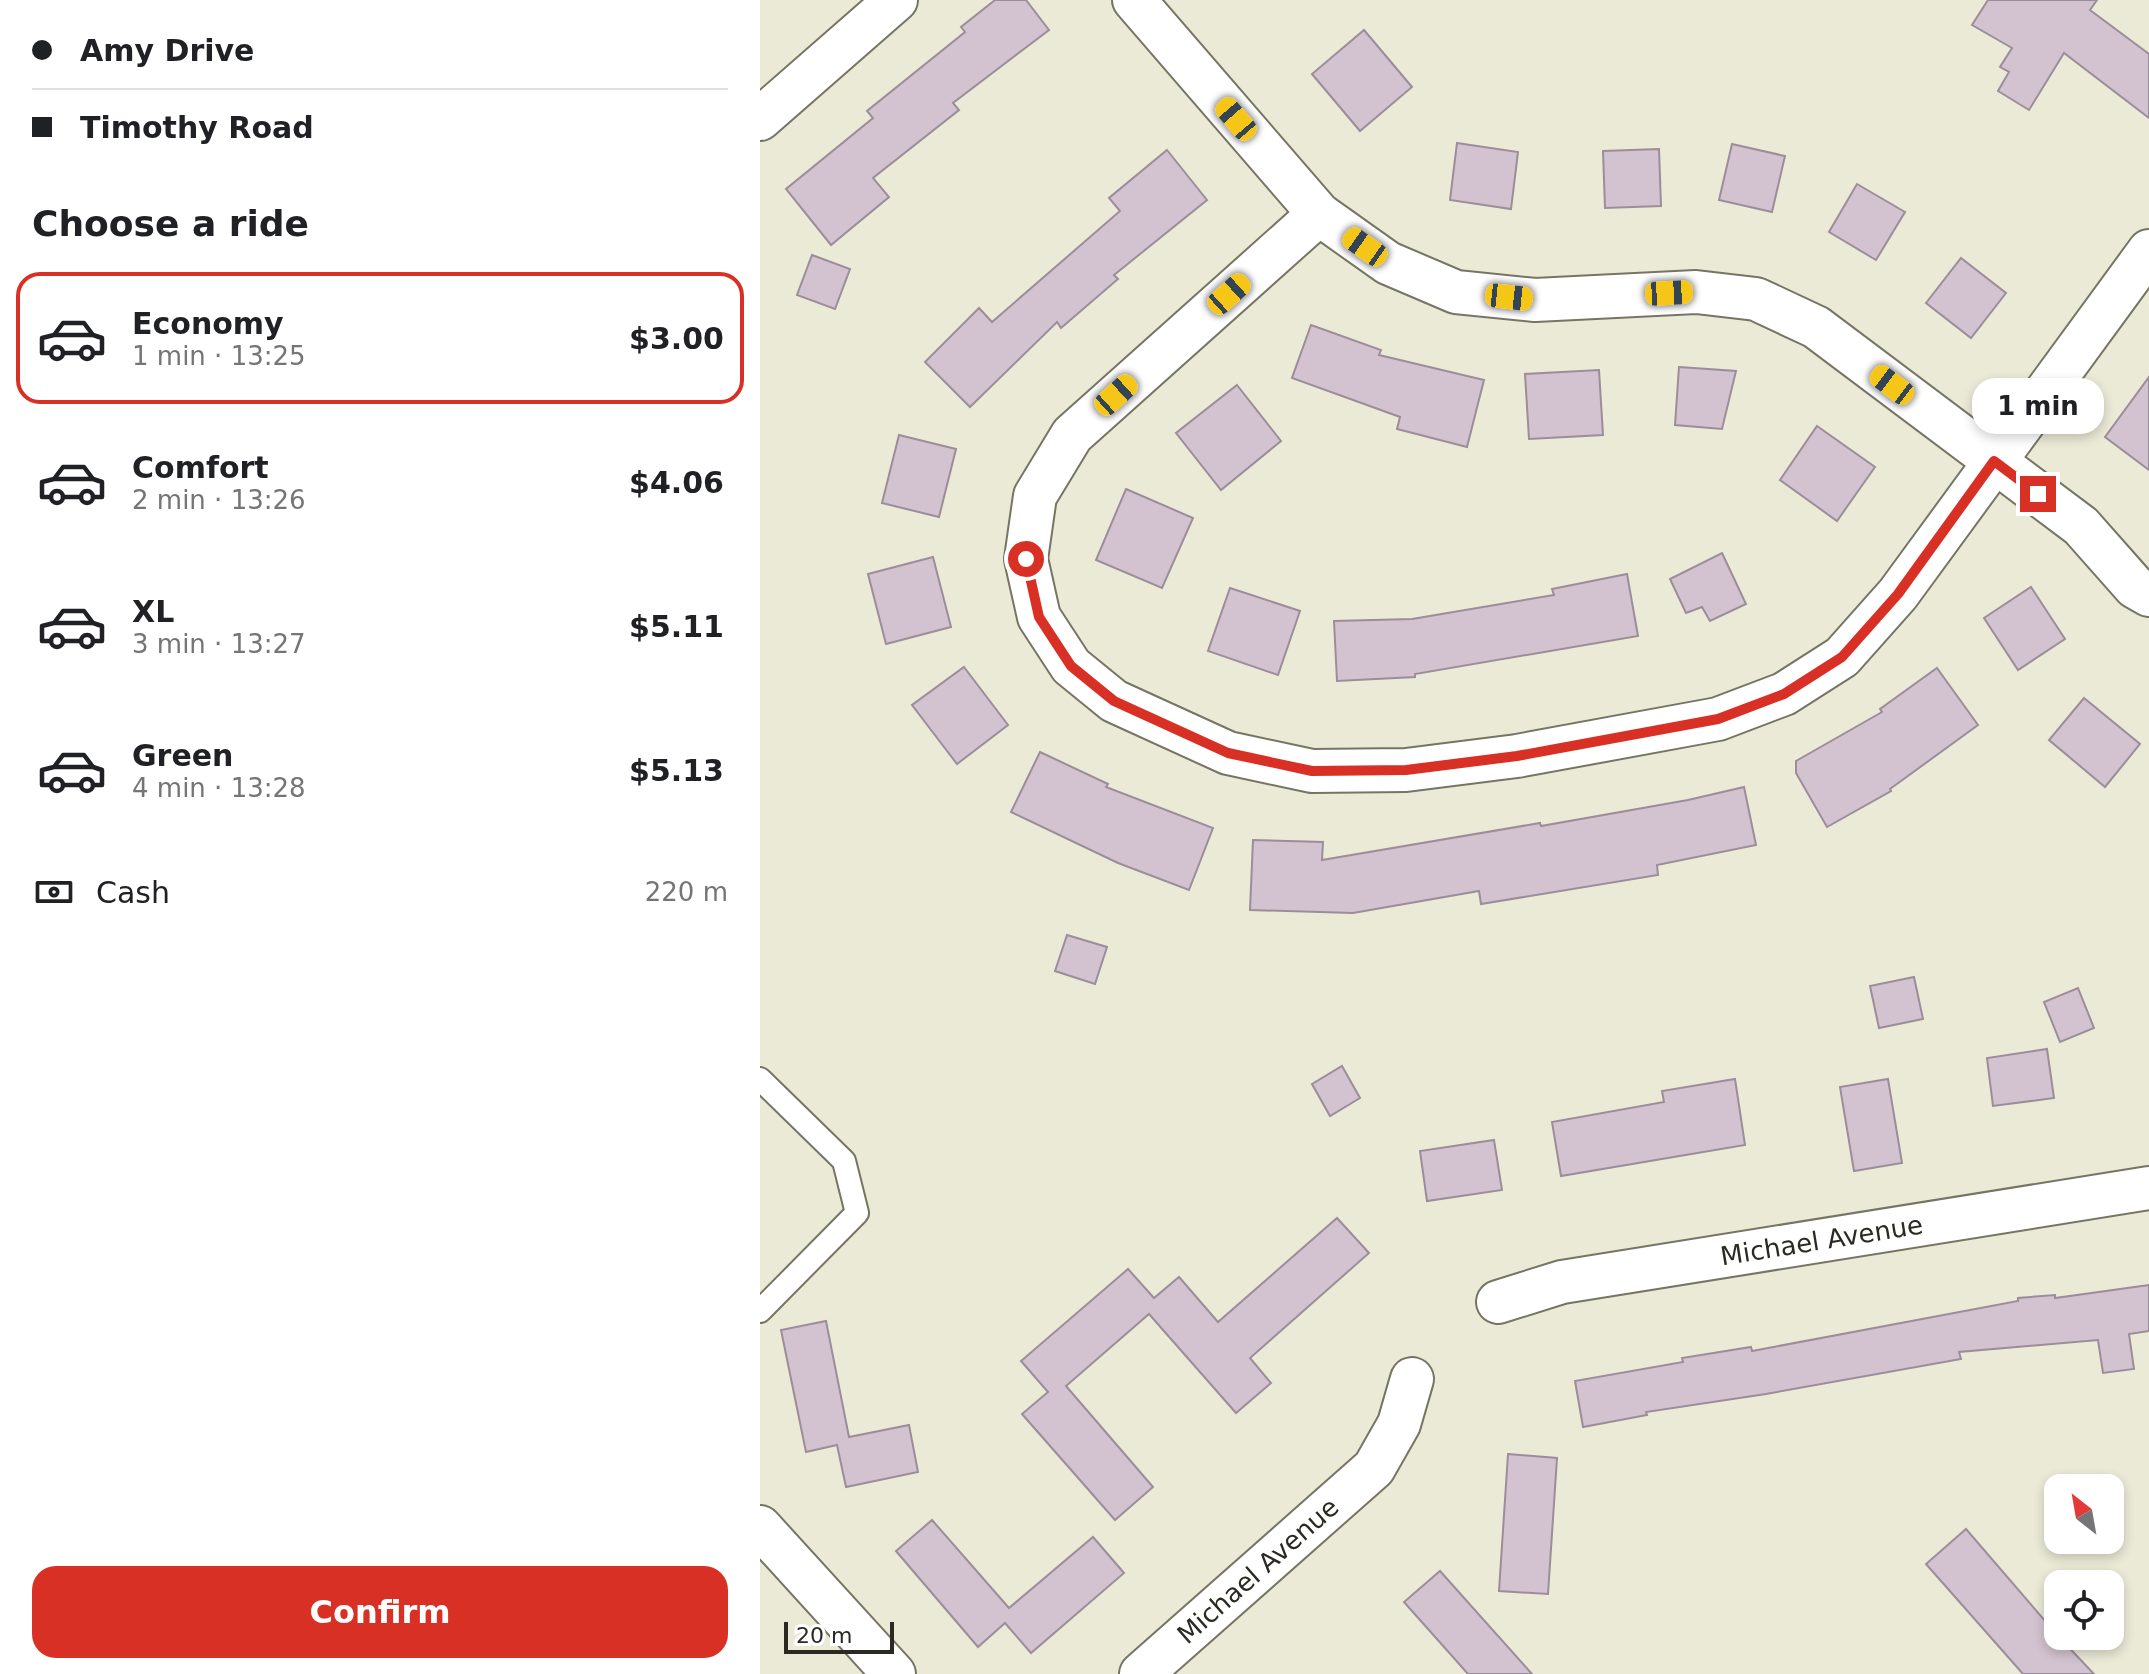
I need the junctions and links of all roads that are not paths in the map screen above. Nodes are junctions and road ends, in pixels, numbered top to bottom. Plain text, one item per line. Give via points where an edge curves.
1 (896, 0) edge
2 (1134, 0) edge
3 (760, 119) edge
4 (1319, 214) junction
5 (2149, 251) edge
6 (1994, 461) junction
7 (2149, 595) edge
8 (760, 1079) edge
9 (2149, 1188) edge
10 (1498, 1302) dead end
11 (760, 1311) edge
12 (1412, 1379) dead end
13 (760, 1527) edge
14 (894, 1674) edge
15 (1141, 1674) edge

1 - 3 street
2 - 4 street
4 - 6 street via 1388,263 1456,292 1535,300 1696,292 1756,299 1816,327
4 - 6 street via 1072,435 1035,496 1026,559 1039,617 1071,666 1114,701 1228,753 1312,771 1406,770 1517,756 1718,719 1784,694 1842,657 1898,594
5 - 6 street
6 - 7 street via 2081,526 2135,587
8 - 11 lane via 844,1161 857,1213
9 - 10 street, Michael Avenue via 1562,1282
12 - 15 street, Michael Avenue via 1399,1424 1374,1468
13 - 14 street

